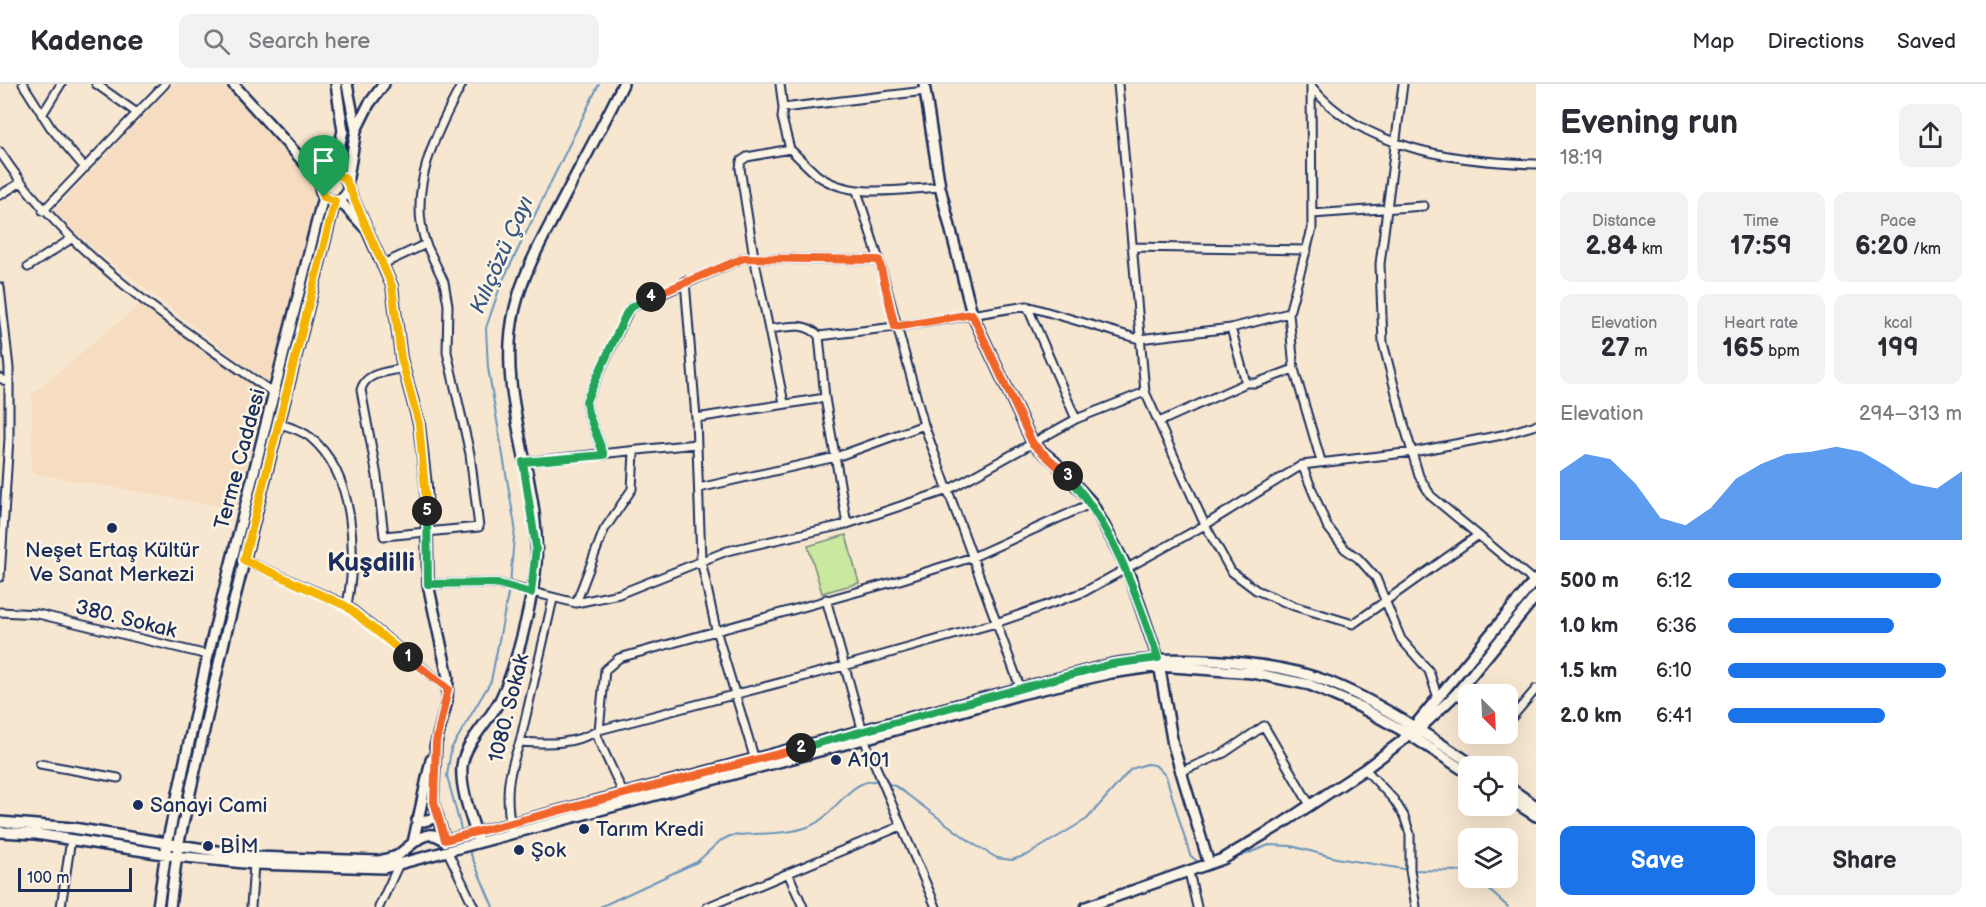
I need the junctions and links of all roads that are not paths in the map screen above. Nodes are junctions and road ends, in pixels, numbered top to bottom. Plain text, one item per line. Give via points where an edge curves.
1 (22, 84) edge
2 (61, 84) edge
3 (96, 84) edge
4 (165, 84) edge
5 (233, 84) edge
6 (336, 84) edge
7 (347, 84) edge
8 (384, 84) edge
9 (462, 84) edge
10 (623, 84) edge
11 (780, 84) edge
12 (1118, 84) edge
13 (1402, 84) edge
14 (1310, 86) edge
15 (925, 88) edge
16 (783, 108) junction
17 (137, 113) junction
18 (42, 115) junction
19 (356, 130) junction
20 (1394, 144) junction
21 (790, 149) junction
22 (0, 152) edge
23 (1536, 164) edge
24 (85, 168) junction
25 (332, 173) junction
26 (321, 181) junction
27 (20, 183) junction
28 (347, 185) junction
29 (940, 188) junction
30 (856, 191) junction
31 (0, 195) edge
32 (324, 197) junction
33 (337, 201) junction
34 (1424, 206) dead end
35 (1389, 208) junction
36 (43, 211) junction
37 (1312, 214) junction
38 (367, 230) junction
39 (71, 239) junction
40 (426, 244) junction
41 (1132, 247) junction
42 (1307, 250) junction
43 (754, 257) junction
44 (879, 260) junction
45 (383, 264) junction
46 (28, 267) dead end
47 (685, 281) junction
48 (0, 287) edge
49 (1027, 306) junction
50 (1289, 313) junction
51 (972, 314) junction
52 (895, 327) junction
53 (1231, 328) junction
54 (769, 329) junction
55 (819, 336) junction
56 (1138, 339) junction
57 (404, 368) junction
58 (1294, 369) junction
59 (0, 378) edge
60 (9, 383) junction
61 (1246, 383) junction
62 (1145, 392) junction
63 (275, 394) junction
64 (825, 398) junction
65 (784, 403) junction
66 (696, 418) junction
67 (1076, 419) junction
68 (1159, 422) junction
69 (280, 424) junction
70 (924, 425) junction
71 (1536, 425) edge
72 (696, 444) junction
73 (1033, 444) junction
74 (634, 452) junction
75 (1413, 452) junction
76 (604, 455) junction
77 (836, 457) junction
78 (1321, 461) junction
79 (523, 462) junction
80 (1302, 465) junction
81 (699, 488) junction
82 (948, 490) junction
83 (1092, 503) junction
84 (847, 524) junction
85 (1205, 525) junction
86 (427, 533) junction
87 (1477, 536) junction
88 (973, 556) junction
89 (244, 560) junction
90 (701, 560) junction
91 (1127, 568) junction
92 (0, 576) edge
93 (1535, 581) edge
94 (428, 584) junction
95 (531, 593) junction
96 (1536, 596) edge
97 (553, 599) junction
98 (826, 599) junction
99 (1386, 601) junction
100 (576, 603) junction
101 (346, 606) junction
102 (0, 612) edge
103 (996, 623) junction
104 (716, 630) junction
105 (208, 655) junction
106 (1158, 662) junction
107 (844, 666) junction
108 (1020, 687) junction
109 (448, 689) junction
110 (1536, 689) edge
111 (734, 693) junction
112 (1456, 694) joint
113 (1438, 698) junction
114 (1518, 710) edge
115 (597, 731) junction
116 (1410, 733) junction
117 (864, 735) junction
118 (436, 742) junction
119 (520, 742) junction
120 (1458, 757) edge
121 (755, 760) junction
122 (40, 764) dead end
123 (1458, 766) edge
124 (1365, 769) junction
125 (1180, 772) junction
126 (118, 778) dead end
127 (1518, 794) edge
128 (624, 795) junction
129 (420, 802) junction
130 (434, 802) junction
131 (1518, 804) edge
132 (1310, 805) junction
133 (1536, 806) edge
134 (1536, 816) edge
135 (438, 817) junction
136 (417, 820) junction
137 (3, 821) edge
138 (901, 826) junction
139 (511, 829) junction
140 (0, 832) edge
141 (71, 838) junction
142 (478, 838) junction
143 (413, 843) junction
144 (167, 844) junction
145 (450, 845) junction
146 (178, 846) junction
147 (165, 855) junction
148 (176, 856) junction
149 (413, 860) junction
150 (254, 864) junction
151 (1209, 864) junction
152 (398, 866) junction
153 (1189, 872) junction
154 (788, 873) junction
155 (61, 907) edge
156 (158, 907) edge
157 (170, 907) edge
158 (251, 907) edge
159 (379, 907) edge
160 (474, 907) edge
161 (707, 907) edge
162 (803, 907) edge
163 (936, 907) edge
164 (1086, 907) edge
165 (1197, 907) edge
166 (1416, 907) edge

1 - 18 street
2 - 18 street
3 - 17 street
4 - 17 street
5 - 26 main road
6 - 25 main road via 343,131
7 - 19 main road
8 - 19 main road
9 - 40 street via 435,138 424,174 418,211
10 - 79 main road via 531,260 519,293 509,356
11 - 16 street
12 - 41 street
13 - 20 street
14 - 20 street via 1346,119
14 - 37 street
15 - 16 street
15 - 29 main road
16 - 21 street
17 - 24 street
18 - 24 street
19 - 28 main road
20 - 23 street
20 - 35 street
21 - 30 street via 818,175
21 - 43 street via 741,161
22 - 27 street
24 - 36 street
25 - 26 main road
25 - 28 main road via 341,175
26 - 32 main road
27 - 31 street
27 - 36 street
28 - 33 main road via 345,195
28 - 38 main road
29 - 30 street
29 - 51 main road
30 - 44 street
32 - 33 main road
32 - 63 main road, Terme Caddesi
33 - 38 main road
33 - 69 main road, Terme Caddesi
34 - 35 street
35 - 37 street
35 - 75 street via 1380,264 1383,343
36 - 39 street
37 - 42 street
38 - 45 main road
39 - 46 street
39 - 63 street via 156,308
40 - 45 street
40 - 86 street via 444,282 448,305 447,352 470,454 479,527
41 - 42 street
41 - 56 street
42 - 50 street
43 - 44 street
43 - 47 street
43 - 54 street
44 - 52 street
45 - 57 main road via 392,286
47 - 66 street
47 - 76 street via 630,308 606,357 586,401
48 - 60 street
49 - 51 street
49 - 56 street
49 - 67 street
50 - 53 street
50 - 58 street
51 - 52 street
51 - 73 main road
52 - 55 street
52 - 70 street
53 - 56 street
53 - 61 street
54 - 55 street via 803,325
54 - 65 street
55 - 64 street
56 - 62 street
57 - 86 main road via 422,445
57 - 86 street via 369,377 361,390 384,536
58 - 61 street
58 - 78 street
59 - 60 street
60 - 92 street
61 - 68 street
62 - 67 street
62 - 68 street
63 - 105 main road, Terme Caddesi
64 - 65 street
64 - 77 street
65 - 66 street
66 - 72 street
67 - 73 street
68 - 85 street
69 - 89 main road, Terme Caddesi
69 - 101 street via 310,437 329,462 341,488 354,548
70 - 77 street
70 - 82 street
71 - 75 street
72 - 74 street
72 - 81 street
73 - 82 street
73 - 83 main road
74 - 76 street
74 - 100 street via 632,489 604,530
75 - 78 street
75 - 87 street via 1419,476 1431,496
76 - 79 street
77 - 81 street
77 - 84 street
78 - 80 street
79 - 95 main road via 536,547
80 - 85 street
80 - 99 street via 1327,526 1345,549 1368,568
81 - 90 street
82 - 84 street
82 - 88 street
83 - 88 street
83 - 91 main road
84 - 90 street
85 - 91 street
85 - 99 street via 1232,571 1256,590 1294,606 1353,624
86 - 94 main road
87 - 93 street
87 - 99 street
88 - 98 street
88 - 103 street
89 - 101 street
89 - 146 main road, Terme Caddesi
90 - 100 street via 641,587
90 - 104 street
91 - 103 street via 1084,592
91 - 106 main road
93 - 113 main road
94 - 95 street via 496,583
94 - 109 main road
95 - 97 street
95 - 142 main road via 506,687 462,765
96 - 112 main road
97 - 100 street
97 - 119 street, 1080. Sokak
98 - 104 street
98 - 107 street
99 - 113 street via 1401,639 1429,671
101 - 109 street
102 - 105 street, 380. Sokak via 38,614
103 - 107 street
103 - 108 street
104 - 111 street
104 - 115 street via 612,661 605,670
105 - 144 main road, Terme Caddesi
106 - 108 main road via 1112,664
106 - 116 main road via 1299,682 1332,693
106 - 117 main road
106 - 125 main road
107 - 111 street
107 - 117 street
108 - 117 main road
109 - 118 main road
110 - 114 street
111 - 115 street
111 - 121 street
112 - 116 main road
113 - 116 main road
115 - 119 street via 561,744
115 - 128 street
116 - 120 main road
116 - 123 main road
116 - 124 main road
117 - 121 main road
117 - 138 street
117 - 139 main road
118 - 129 main road
118 - 130 main road
119 - 139 street, 1080. Sokak via 508,781
121 - 128 main road
122 - 126 street
124 - 132 main road
124 - 166 street via 1404,816 1410,834
125 - 132 street via 1224,753 1264,726
125 - 151 main road
127 - 133 main road
128 - 139 main road
129 - 130 main road
129 - 136 main road
130 - 135 main road
131 - 134 main road
132 - 151 main road
135 - 136 main road
135 - 145 main road
136 - 143 main road
137 - 144 main road
138 - 154 street
138 - 163 street
139 - 142 main road
140 - 141 main road
141 - 147 main road
141 - 155 street
142 - 145 main road
143 - 145 main road via 431,834
143 - 146 main road via 397,856 379,861 266,858
143 - 149 main road
144 - 146 main road
144 - 147 main road, Terme Caddesi
145 - 149 main road
145 - 160 street
146 - 148 main road, Terme Caddesi
147 - 148 main road
147 - 156 main road, Terme Caddesi
148 - 150 main road
148 - 157 main road, Terme Caddesi
149 - 152 main road
150 - 152 main road
150 - 158 street
151 - 153 main road
152 - 159 street
153 - 164 main road
153 - 165 street
154 - 161 street
154 - 162 street

